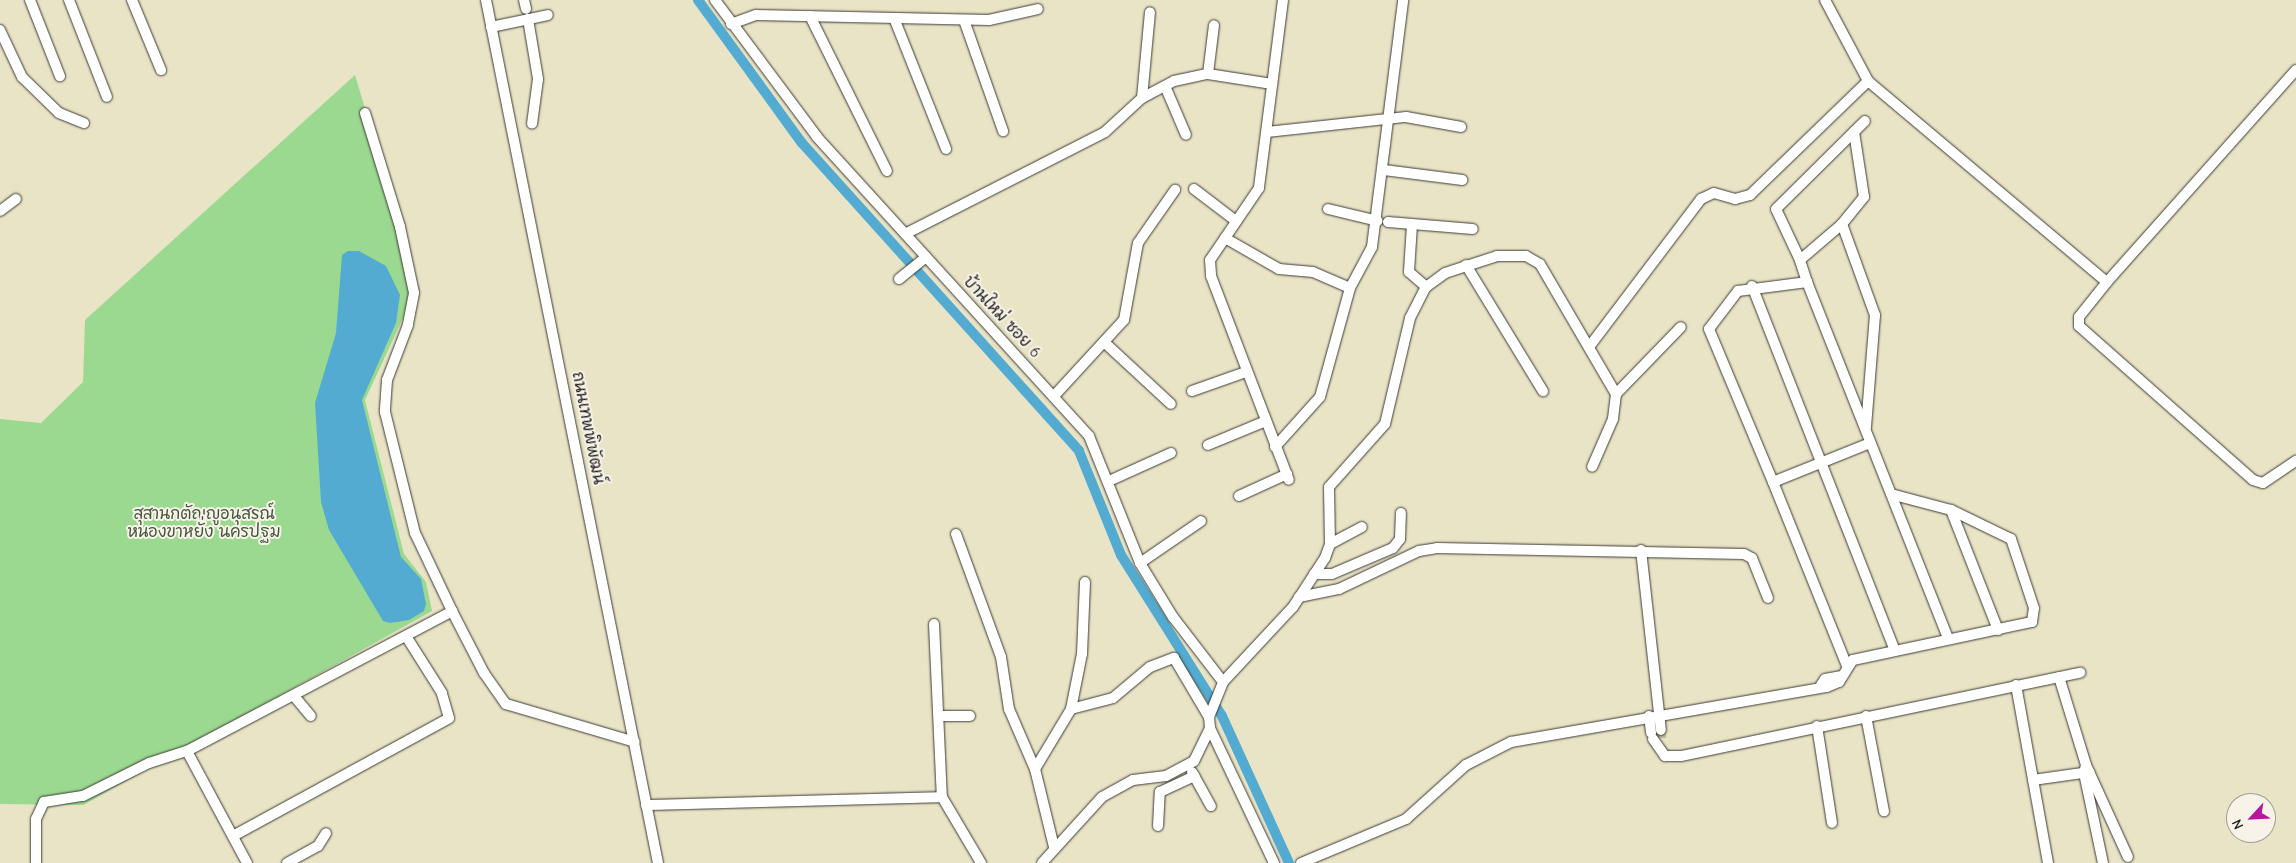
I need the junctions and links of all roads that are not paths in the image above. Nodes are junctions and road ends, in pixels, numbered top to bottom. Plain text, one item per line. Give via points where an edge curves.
1 (30, 0) edge
2 (69, 0) edge
3 (132, 0) edge
4 (486, 0) edge
5 (715, 0) edge
6 (1283, 0) edge
7 (1404, 0) edge
8 (1825, 0) edge
9 (1038, 9) dead end
10 (1150, 12) dead end
11 (548, 15) dead end
12 (810, 16) junction
13 (894, 18) junction
14 (528, 19) junction
15 (964, 20) junction
16 (731, 24) junction
17 (1214, 25) dead end
18 (491, 27) junction
19 (0, 30) edge
20 (161, 70) dead end
21 (2296, 70) edge
22 (1208, 74) junction
23 (60, 76) dead end
24 (1868, 81) junction
25 (1272, 84) junction
26 (1165, 86) junction
27 (107, 97) dead end
28 (1142, 98) junction
29 (365, 113) dead end
30 (1389, 120) junction
31 (1865, 121) dead end
32 (84, 123) dead end
33 (532, 124) dead end
34 (1461, 126) dead end
35 (1004, 131) dead end
36 (1266, 132) junction
37 (1854, 132) junction
38 (1186, 135) dead end
39 (946, 149) dead end
40 (887, 170) dead end
41 (1384, 170) junction
42 (1462, 180) dead end
43 (1194, 189) dead end
44 (1174, 190) dead end
45 (16, 199) dead end
46 (1328, 208) dead end
47 (0, 211) edge
48 (1236, 220) junction
49 (1383, 222) junction
50 (1842, 224) junction
51 (1412, 225) junction
52 (1473, 229) dead end
53 (907, 233) junction
54 (1225, 238) junction
55 (923, 259) junction
56 (1800, 260) junction
57 (1466, 266) junction
58 (899, 279) dead end
59 (1807, 282) junction
60 (2107, 282) junction
61 (1752, 286) junction
62 (1426, 287) junction
63 (1350, 288) junction
64 (1681, 327) dead end
65 (1104, 342) junction
66 (1589, 347) junction
67 (1246, 372) junction
68 (1192, 391) dead end
69 (1542, 392) dead end
70 (1616, 394) junction
71 (1054, 396) junction
72 (1171, 404) dead end
73 (1266, 421) junction
74 (1866, 428) junction
75 (1870, 443) junction
76 (1208, 445) dead end
77 (1275, 447) junction
78 (1171, 453) dead end
79 (2296, 461) edge
80 (1821, 464) junction
81 (1592, 467) dead end
82 (1109, 481) junction
83 (1773, 482) junction
84 (1891, 494) junction
85 (1239, 496) dead end
86 (1951, 510) junction
87 (1401, 513) dead end
88 (1201, 521) dead end
89 (1362, 527) dead end
90 (956, 534) dead end
91 (1330, 544) junction
92 (1641, 550) junction
93 (1140, 563) junction
94 (1314, 574) junction
95 (1085, 582) dead end
96 (1299, 597) junction
97 (1768, 598) dead end
98 (452, 611) junction
99 (934, 624) dead end
100 (1998, 630) junction
101 (406, 636) junction
102 (1948, 639) junction
103 (1895, 650) junction
104 (1847, 666) junction
105 (2080, 673) dead end
106 (2058, 677) junction
107 (1223, 682) junction
108 (2016, 685) junction
109 (294, 696) junction
110 (1071, 709) junction
111 (1654, 714) junction
112 (311, 716) dead end
113 (939, 716) junction
114 (970, 716) dead end
115 (1866, 716) junction
116 (1210, 718) junction
117 (1817, 726) junction
118 (635, 742) junction
119 (187, 750) junction
120 (1188, 764) junction
121 (1035, 769) junction
122 (2087, 770) junction
123 (1195, 776) junction
124 (2033, 780) junction
125 (942, 797) junction
126 (646, 805) junction
127 (1211, 806) dead end
128 (1884, 811) dead end
129 (1832, 822) dead end
130 (1158, 826) dead end
131 (326, 833) dead end
132 (233, 836) junction
133 (1054, 848) junction
134 (2128, 857) dead end
135 (36, 863) edge
136 (247, 863) edge
137 (287, 863) edge
138 (658, 863) edge
139 (981, 863) edge
140 (1042, 863) edge
141 (1274, 863) edge
142 (1301, 863) edge
143 (2048, 863) edge
144 (2103, 863) edge

1 - 23 street
2 - 27 street
3 - 20 street
4 - 18 street, ถนนเทพพิพัฒน์
5 - 16 street, บ้านใหม่ ซอย 6
6 - 25 street
7 - 30 street
8 - 24 street
9 - 15 street
10 - 28 street
11 - 14 street
12 - 13 street
12 - 16 street via 756,15
12 - 40 street
13 - 15 street
13 - 39 street
14 - 18 street
14 - 33 street via 538,79
15 - 35 street
16 - 53 street, บ้านใหม่ ซอย 6 via 817,137
17 - 22 street
18 - 118 street, ถนนเทพพิพัฒน์
19 - 32 street via 22,77 59,112
21 - 60 street
22 - 25 street
22 - 26 street
24 - 60 street
24 - 66 street via 1750,195 1735,199 1714,193 1702,199
25 - 36 street
26 - 28 street
26 - 38 street
28 - 53 street via 1105,132
29 - 98 street via 400,227 414,293 408,324 387,380 385,412 415,533
30 - 34 street via 1415,117
30 - 36 street
30 - 41 street
31 - 37 street
36 - 48 street via 1259,188
37 - 50 street via 1864,197
37 - 56 street via 1776,209
41 - 42 street
41 - 49 street
43 - 48 street
44 - 65 street via 1138,243 1127,314
45 - 47 street
46 - 49 street
48 - 54 street
49 - 51 street
49 - 63 street
50 - 56 street
50 - 74 street via 1875,315
51 - 52 street
51 - 62 street via 1409,272
53 - 55 street, บ้านใหม่ ซอย 6
54 - 63 street via 1279,269 1313,272
54 - 67 street via 1210,260 1211,276
55 - 58 street
55 - 71 street, บ้านใหม่ ซอย 6
56 - 59 street
57 - 62 street via 1445,273
57 - 66 street via 1515,255 1533,259
57 - 69 street
59 - 61 street
59 - 74 street
60 - 79 street via 2079,317 2079,326 2253,480 2262,483
61 - 80 street
61 - 83 street via 1738,291 1709,329
62 - 91 street via 1410,318 1385,424 1329,487
63 - 77 street via 1320,397
64 - 70 street
65 - 71 street
65 - 72 street
66 - 70 street
67 - 68 street
67 - 73 street
70 - 81 street via 1613,419
71 - 82 street, บ้านใหม่ ซอย 6 via 1089,436
73 - 76 street
73 - 77 street
74 - 75 street
75 - 80 street
75 - 84 street
77 - 85 street via 1288,477
78 - 82 street
80 - 83 street
80 - 103 street
82 - 93 street, บ้านใหม่ ซอย 6
83 - 104 street
84 - 86 street
84 - 102 street
86 - 100 street
86 - 100 street via 2002,534 2017,547 2035,617 2028,625
87 - 94 street via 1400,539 1393,548 1332,574
88 - 93 street
89 - 91 street
90 - 121 street via 1001,657 1012,718
91 - 94 street
92 - 96 street via 1437,548 1419,551 1339,590
92 - 97 street via 1744,554 1752,558
92 - 111 street
93 - 107 street, บ้านใหม่ ซอย 6 via 1173,617
94 - 96 street
95 - 110 street via 1082,654
96 - 107 street
98 - 101 street
98 - 118 street via 484,673 506,704
99 - 113 street
100 - 102 street
101 - 109 street
101 - 132 street via 442,693 449,718
102 - 103 street
103 - 104 street
104 - 111 street via 1839,682
105 - 106 street
106 - 108 street
106 - 122 street
107 - 116 street
108 - 115 street
108 - 124 street
109 - 112 street
109 - 119 street
110 - 116 street via 1113,698 1150,667 1174,658
110 - 121 street
111 - 117 street via 1660,751 1665,756 1681,756
111 - 142 street via 1534,736 1492,748 1406,819
113 - 114 street
113 - 125 street
115 - 117 street
115 - 128 street
116 - 120 street via 1201,751
116 - 141 street
117 - 129 street
118 - 126 street, ถนนเทพพิพัฒน์
119 - 132 street
119 - 135 street via 149,763 78,798 44,802 36,819
120 - 123 street
120 - 133 street via 1166,776 1133,780 1112,790
121 - 133 street
122 - 124 street
122 - 134 street
122 - 144 street
123 - 127 street
123 - 130 street via 1160,792
124 - 143 street
125 - 126 street
125 - 139 street
126 - 138 street, ถนนเทพพิพัฒน์
131 - 137 street via 318,846
132 - 136 street
133 - 140 street

